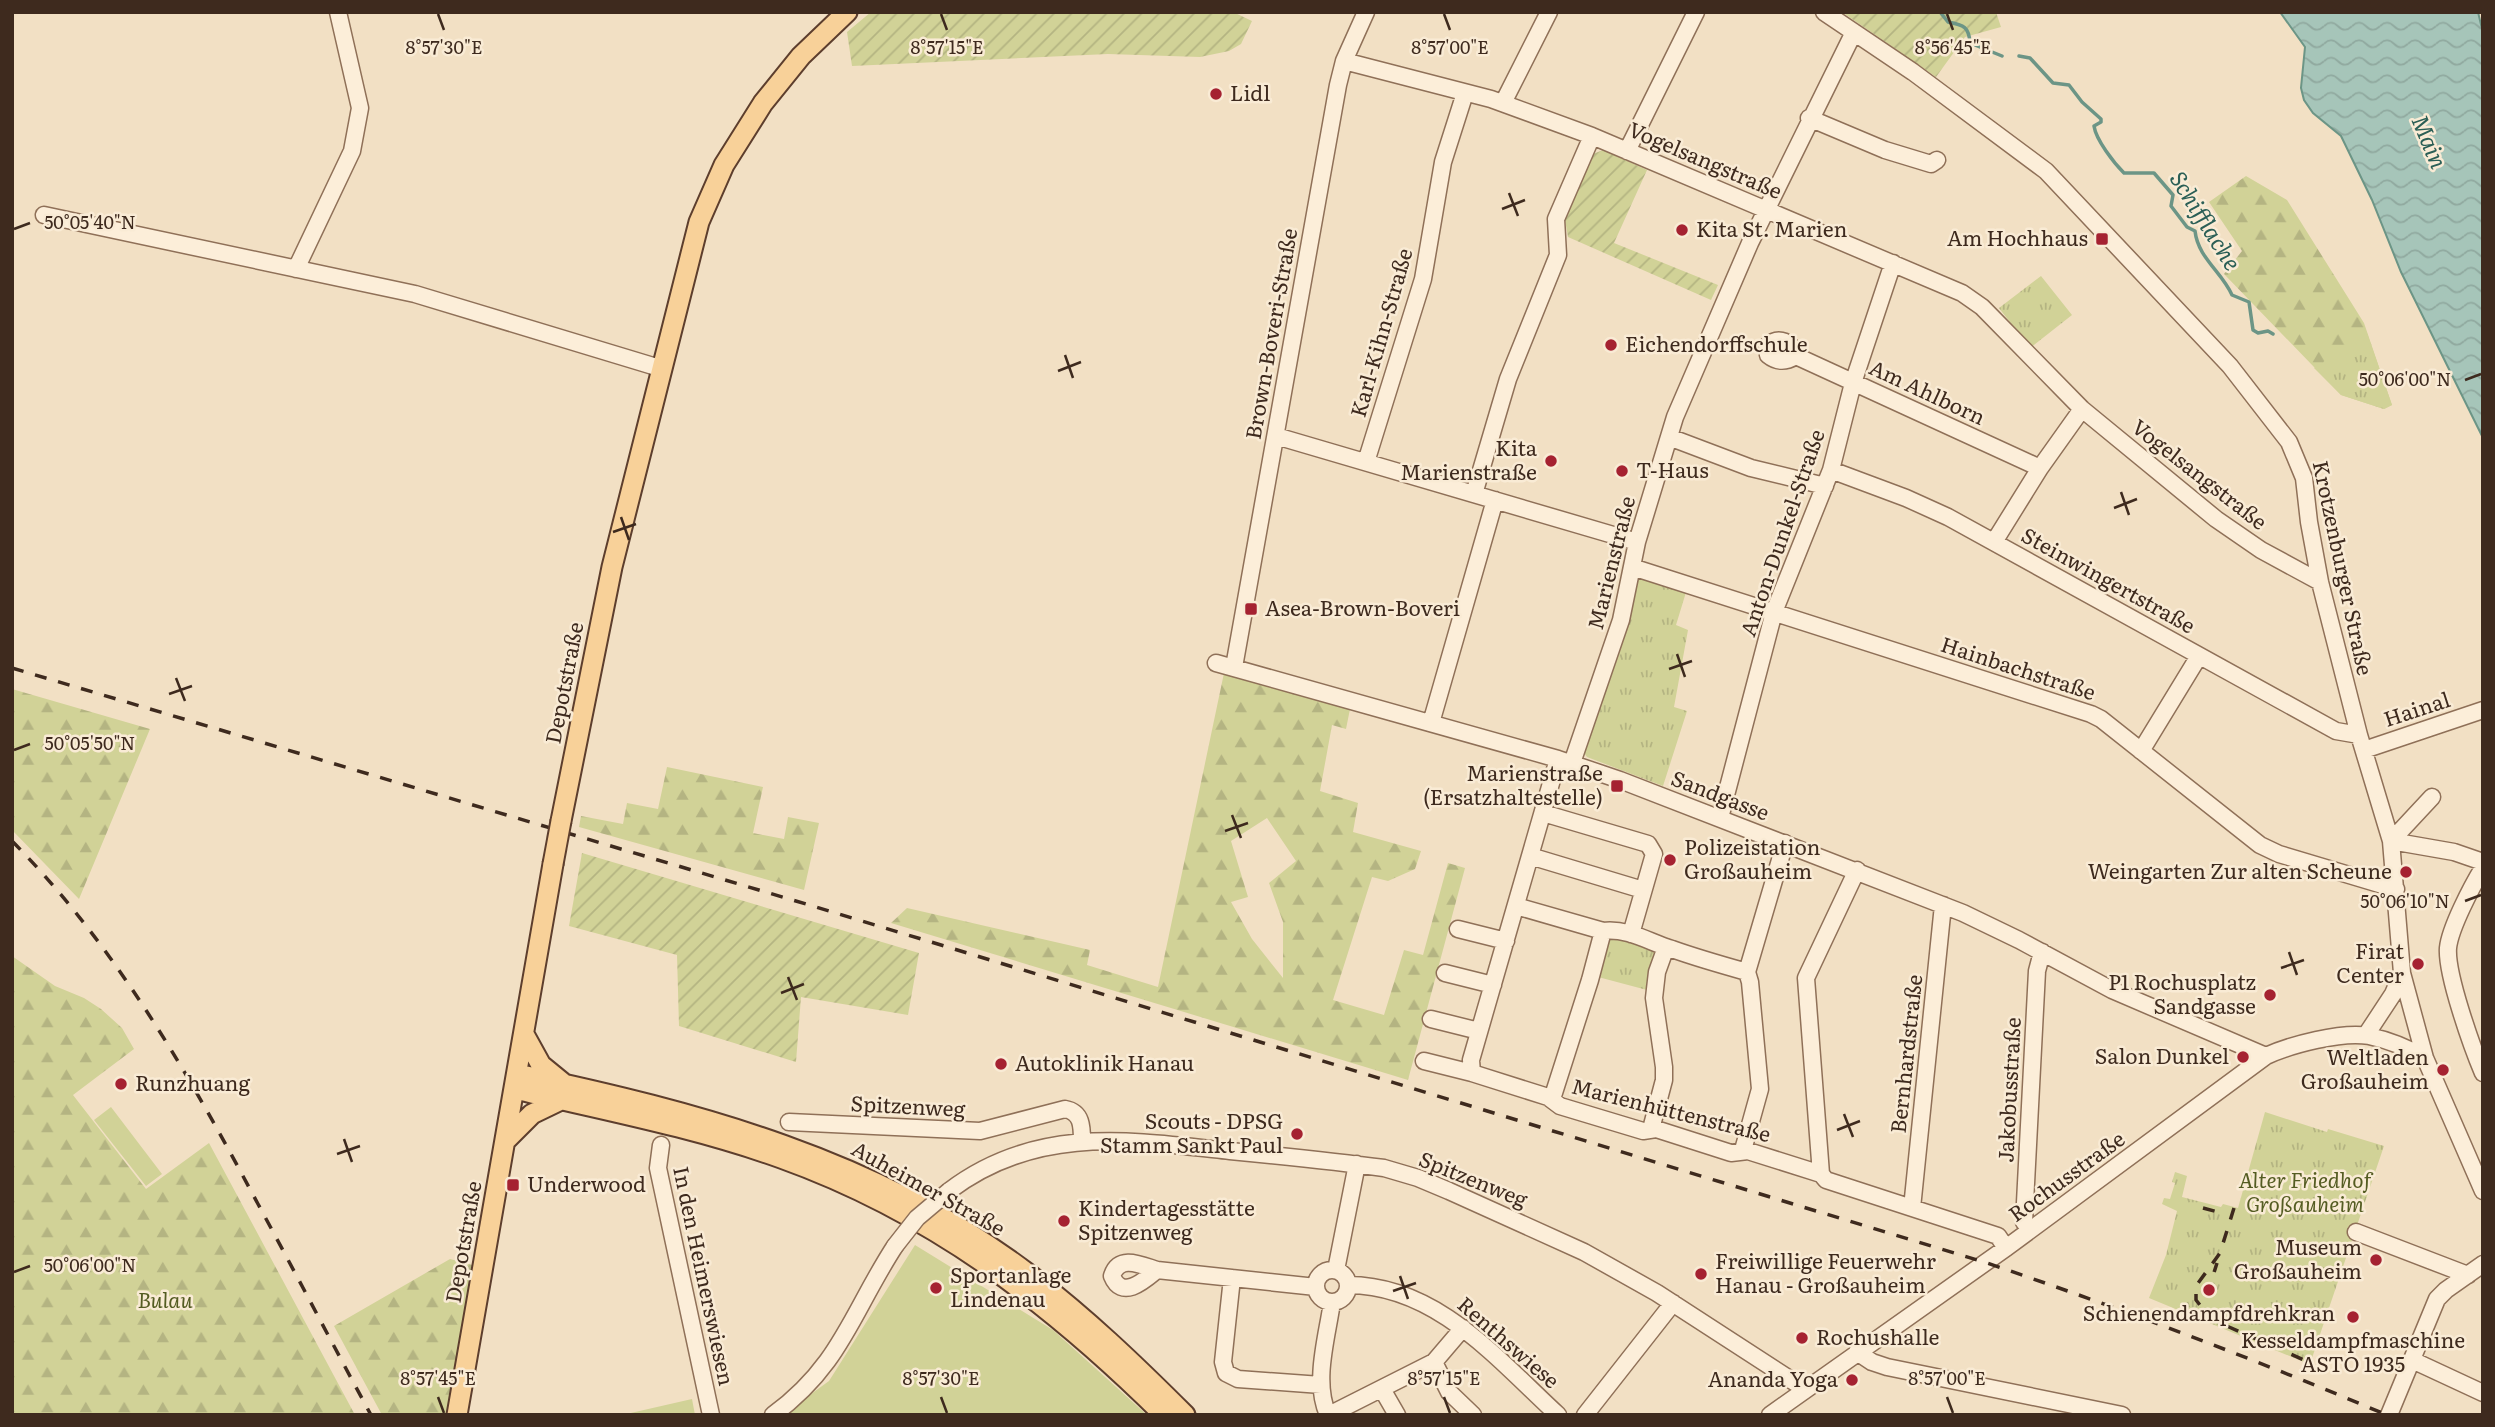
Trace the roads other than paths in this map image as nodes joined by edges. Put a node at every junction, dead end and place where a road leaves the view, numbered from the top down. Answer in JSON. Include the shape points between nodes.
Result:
{"nodes":[{"id":1,"x":338,"y":12,"type":"edge"},
{"id":2,"x":847,"y":12,"type":"edge"},
{"id":3,"x":1366,"y":12,"type":"edge"},
{"id":4,"x":1549,"y":12,"type":"edge"},
{"id":5,"x":1696,"y":12,"type":"edge"},
{"id":6,"x":1825,"y":12,"type":"edge"},
{"id":7,"x":1854,"y":32,"type":"junction"},
{"id":8,"x":1344,"y":61,"type":"junction"},
{"id":9,"x":1465,"y":93,"type":"junction"},
{"id":10,"x":1503,"y":103,"type":"junction"},
{"id":11,"x":1810,"y":118,"type":"junction"},
{"id":12,"x":1592,"y":136,"type":"junction"},
{"id":13,"x":1627,"y":151,"type":"junction"},
{"id":14,"x":1937,"y":160,"type":"dead end"},
{"id":15,"x":1765,"y":210,"type":"junction"},
{"id":16,"x":44,"y":215,"type":"dead end"},
{"id":17,"x":1893,"y":263,"type":"junction"},
{"id":18,"x":296,"y":270,"type":"junction"},
{"id":19,"x":1796,"y":356,"type":"dead end"},
{"id":20,"x":663,"y":369,"type":"junction"},
{"id":21,"x":1853,"y":383,"type":"junction"},
{"id":22,"x":2082,"y":409,"type":"junction"},
{"id":23,"x":1276,"y":436,"type":"junction"},
{"id":24,"x":1669,"y":437,"type":"junction"},
{"id":25,"x":1366,"y":462,"type":"junction"},
{"id":26,"x":2040,"y":468,"type":"junction"},
{"id":27,"x":1828,"y":478,"type":"junction"},
{"id":28,"x":1474,"y":494,"type":"junction"},
{"id":29,"x":1495,"y":500,"type":"junction"},
{"id":30,"x":1637,"y":542,"type":"junction"},
{"id":31,"x":1994,"y":542,"type":"junction"},
{"id":32,"x":1632,"y":567,"type":"junction"},
{"id":33,"x":2320,"y":582,"type":"junction"},
{"id":34,"x":1774,"y":612,"type":"junction"},
{"id":35,"x":2199,"y":656,"type":"junction"},
{"id":36,"x":1216,"y":663,"type":"dead end"},
{"id":37,"x":1234,"y":667,"type":"junction"},
{"id":38,"x":2483,"y":710,"type":"edge"},
{"id":39,"x":1431,"y":723,"type":"junction"},
{"id":40,"x":2362,"y":742,"type":"junction"},
{"id":41,"x":2141,"y":751,"type":"junction"},
{"id":42,"x":1565,"y":761,"type":"junction"},
{"id":43,"x":2432,"y":797,"type":"dead end"},
{"id":44,"x":1543,"y":813,"type":"junction"},
{"id":45,"x":1720,"y":818,"type":"junction"},
{"id":46,"x":2390,"y":841,"type":"junction"},
{"id":47,"x":1784,"y":843,"type":"junction"},
{"id":48,"x":1530,"y":856,"type":"junction"},
{"id":49,"x":2483,"y":862,"type":"edge"},
{"id":50,"x":2483,"y":868,"type":"edge"},
{"id":51,"x":1857,"y":870,"type":"junction"},
{"id":52,"x":2396,"y":889,"type":"junction"},
{"id":53,"x":1643,"y":890,"type":"junction"},
{"id":54,"x":1943,"y":905,"type":"junction"},
{"id":55,"x":1516,"y":906,"type":"junction"},
{"id":56,"x":1458,"y":929,"type":"dead end"},
{"id":57,"x":1603,"y":931,"type":"junction"},
{"id":58,"x":1631,"y":934,"type":"junction"},
{"id":59,"x":1506,"y":941,"type":"junction"},
{"id":60,"x":1666,"y":947,"type":"junction"},
{"id":61,"x":2042,"y":952,"type":"junction"},
{"id":62,"x":1747,"y":972,"type":"junction"},
{"id":63,"x":2402,"y":972,"type":"junction"},
{"id":64,"x":1445,"y":973,"type":"dead end"},
{"id":65,"x":1493,"y":985,"type":"junction"},
{"id":66,"x":1432,"y":1018,"type":"dead end"},
{"id":67,"x":1479,"y":1031,"type":"junction"},
{"id":68,"x":2366,"y":1035,"type":"junction"},
{"id":69,"x":525,"y":1036,"type":"junction"},
{"id":70,"x":2266,"y":1056,"type":"junction"},
{"id":71,"x":2425,"y":1058,"type":"junction"},
{"id":72,"x":1424,"y":1061,"type":"dead end"},
{"id":73,"x":1472,"y":1073,"type":"junction"},
{"id":74,"x":2483,"y":1073,"type":"edge"},
{"id":75,"x":516,"y":1082,"type":"junction"},
{"id":76,"x":563,"y":1093,"type":"junction"},
{"id":77,"x":1552,"y":1099,"type":"junction"},
{"id":78,"x":789,"y":1122,"type":"dead end"},
{"id":79,"x":1651,"y":1129,"type":"junction"},
{"id":80,"x":505,"y":1141,"type":"junction"},
{"id":81,"x":1082,"y":1141,"type":"junction"},
{"id":82,"x":661,"y":1145,"type":"dead end"},
{"id":83,"x":1743,"y":1150,"type":"junction"},
{"id":84,"x":1357,"y":1164,"type":"junction"},
{"id":85,"x":1821,"y":1174,"type":"junction"},
{"id":86,"x":2483,"y":1191,"type":"edge"},
{"id":87,"x":1912,"y":1208,"type":"junction"},
{"id":88,"x":2030,"y":1230,"type":"junction"},
{"id":89,"x":2356,"y":1233,"type":"dead end"},
{"id":90,"x":2006,"y":1248,"type":"junction"},
{"id":91,"x":2483,"y":1264,"type":"edge"},
{"id":92,"x":1157,"y":1270,"type":"dead end"},
{"id":93,"x":1336,"y":1270,"type":"junction"},
{"id":94,"x":2468,"y":1275,"type":"junction"},
{"id":95,"x":1232,"y":1278,"type":"junction"},
{"id":96,"x":1348,"y":1285,"type":"junction"},
{"id":97,"x":1316,"y":1287,"type":"junction"},
{"id":98,"x":1332,"y":1302,"type":"junction"},
{"id":99,"x":1673,"y":1303,"type":"junction"},
{"id":100,"x":1463,"y":1328,"type":"junction"},
{"id":101,"x":1857,"y":1352,"type":"junction"},
{"id":102,"x":2412,"y":1360,"type":"junction"},
{"id":103,"x":1434,"y":1362,"type":"junction"},
{"id":104,"x":1321,"y":1385,"type":"junction"},
{"id":105,"x":1382,"y":1389,"type":"junction"},
{"id":106,"x":1805,"y":1389,"type":"junction"},
{"id":107,"x":2483,"y":1393,"type":"edge"},
{"id":108,"x":2048,"y":1407,"type":"edge"},
{"id":109,"x":457,"y":1415,"type":"edge"},
{"id":110,"x":711,"y":1415,"type":"edge"},
{"id":111,"x":773,"y":1415,"type":"edge"},
{"id":112,"x":1164,"y":1415,"type":"edge"},
{"id":113,"x":1185,"y":1415,"type":"edge"},
{"id":114,"x":1329,"y":1415,"type":"edge"},
{"id":115,"x":1397,"y":1415,"type":"edge"},
{"id":116,"x":1473,"y":1415,"type":"edge"},
{"id":117,"x":1558,"y":1415,"type":"edge"},
{"id":118,"x":1586,"y":1415,"type":"edge"},
{"id":119,"x":1770,"y":1415,"type":"edge"},
{"id":120,"x":2122,"y":1415,"type":"edge"},
{"id":121,"x":2389,"y":1415,"type":"edge"}],
"edges":[{"from":1,"to":18,"type":"street","via":[[360,108],[352,151]]},
{"from":2,"to":20,"type":"main road","name":"Depotstraße","via":[[780,80],[720,173],[699,222]]},
{"from":3,"to":8,"type":"street","name":"Brown-Boveri-Straße"},
{"from":4,"to":10,"type":"street"},
{"from":5,"to":13,"type":"street"},
{"from":6,"to":7,"type":"street","name":"Krotzenburger Straße"},
{"from":7,"to":11,"type":"street","name":"Marienstraße"},
{"from":7,"to":33,"type":"street","name":"Krotzenburger Straße","via":[[2046,171],[2230,366],[2296,455],[2304,478]]},
{"from":8,"to":9,"type":"street","name":"Vogelsangstraße"},
{"from":8,"to":23,"type":"street","name":"Brown-Boveri-Straße"},
{"from":9,"to":10,"type":"street","name":"Vogelsangstraße"},
{"from":9,"to":25,"type":"street","name":"Karl-Kihn-Straße","via":[[1443,162],[1425,272]]},
{"from":10,"to":12,"type":"street","name":"Vogelsangstraße"},
{"from":11,"to":14,"type":"street","via":[[1896,154],[1931,164]]},
{"from":11,"to":15,"type":"street","name":"Marienstraße"},
{"from":12,"to":13,"type":"street","name":"Vogelsangstraße"},
{"from":12,"to":28,"type":"street","via":[[1556,219],[1558,255],[1504,389]]},
{"from":13,"to":15,"type":"street","name":"Vogelsangstraße"},
{"from":15,"to":17,"type":"street","name":"Vogelsangstraße"},
{"from":15,"to":24,"type":"street","name":"Marienstraße"},
{"from":16,"to":18,"type":"street"},
{"from":17,"to":21,"type":"street","name":"Anton-Dunkel-Straße"},
{"from":17,"to":22,"type":"street","name":"Vogelsangstraße","via":[[1976,302]]},
{"from":18,"to":20,"type":"street","via":[[415,294]]},
{"from":19,"to":21,"type":"street","name":"Am Ahlborn"},
{"from":20,"to":69,"type":"main road","name":"Depotstraße","bridge":true,"via":[[611,567]]},
{"from":21,"to":26,"type":"street","name":"Am Ahlborn"},
{"from":21,"to":27,"type":"street","name":"Anton-Dunkel-Straße"},
{"from":22,"to":26,"type":"street"},
{"from":22,"to":33,"type":"street","name":"Vogelsangstraße","via":[[2242,538]]},
{"from":23,"to":25,"type":"street"},
{"from":23,"to":37,"type":"street","name":"Brown-Boveri-Straße"},
{"from":24,"to":27,"type":"street","name":"Steinwingertstraße","via":[[1751,468]]},
{"from":24,"to":30,"type":"street","name":"Marienstraße"},
{"from":25,"to":28,"type":"street"},
{"from":26,"to":31,"type":"street"},
{"from":27,"to":31,"type":"street","name":"Steinwingertstraße","via":[[1926,507]]},
{"from":27,"to":34,"type":"street","name":"Anton-Dunkel-Straße"},
{"from":28,"to":29,"type":"street"},
{"from":29,"to":30,"type":"street"},
{"from":29,"to":39,"type":"street"},
{"from":30,"to":32,"type":"street","name":"Marienstraße"},
{"from":31,"to":35,"type":"street","name":"Steinwingertstraße"},
{"from":32,"to":34,"type":"street","name":"Hainbachstraße"},
{"from":32,"to":42,"type":"street","name":"Marienstraße","via":[[1621,620]]},
{"from":33,"to":40,"type":"street","name":"Krotzenburger Straße"},
{"from":34,"to":41,"type":"street","name":"Hainbachstraße","via":[[2091,714]]},
{"from":34,"to":45,"type":"street","name":"Anton-Dunkel-Straße"},
{"from":35,"to":40,"type":"street","name":"Steinwingertstraße"},
{"from":35,"to":41,"type":"street"},
{"from":36,"to":37,"type":"street","name":"Sandgasse"},
{"from":37,"to":39,"type":"street","name":"Sandgasse"},
{"from":38,"to":40,"type":"street","name":"Hainal"},
{"from":39,"to":42,"type":"street","name":"Sandgasse"},
{"from":40,"to":46,"type":"street","name":"Krotzenburger Straße"},
{"from":41,"to":52,"type":"street","name":"Hainbachstraße","via":[[2260,845]]},
{"from":42,"to":44,"type":"street"},
{"from":42,"to":45,"type":"street","name":"Sandgasse"},
{"from":43,"to":46,"type":"street"},
{"from":44,"to":48,"type":"street"},
{"from":44,"to":53,"type":"street","via":[[1648,844],[1654,854]]},
{"from":45,"to":47,"type":"street","name":"Sandgasse"},
{"from":46,"to":49,"type":"street"},
{"from":46,"to":52,"type":"street","name":"Krotzenburger Straße"},
{"from":47,"to":51,"type":"street","name":"Sandgasse"},
{"from":47,"to":62,"type":"street"},
{"from":48,"to":53,"type":"street"},
{"from":48,"to":55,"type":"street"},
{"from":50,"to":74,"type":"street","via":[[2448,949],[2453,980]]},
{"from":51,"to":54,"type":"street","name":"Sandgasse"},
{"from":51,"to":85,"type":"street","via":[[1805,984]]},
{"from":52,"to":63,"type":"street","name":"Krotzenburger Straße"},
{"from":53,"to":58,"type":"street"},
{"from":54,"to":61,"type":"street","name":"Sandgasse"},
{"from":54,"to":87,"type":"street","name":"Bernhardstraße"},
{"from":55,"to":57,"type":"street"},
{"from":55,"to":59,"type":"street"},
{"from":56,"to":59,"type":"street"},
{"from":57,"to":58,"type":"street"},
{"from":57,"to":77,"type":"street"},
{"from":58,"to":60,"type":"street"},
{"from":59,"to":65,"type":"street"},
{"from":60,"to":62,"type":"street"},
{"from":60,"to":79,"type":"street","via":[[1654,998],[1664,1080]]},
{"from":61,"to":70,"type":"street","name":"Sandgasse","via":[[2112,990]]},
{"from":61,"to":88,"type":"street","name":"Jakobusstraße","via":[[2037,971],[2024,1222]]},
{"from":62,"to":83,"type":"street","via":[[1760,1089]]},
{"from":63,"to":68,"type":"street","name":"Krotzenburger Straße"},
{"from":63,"to":71,"type":"street"},
{"from":64,"to":65,"type":"street"},
{"from":65,"to":67,"type":"street"},
{"from":66,"to":67,"type":"street"},
{"from":67,"to":73,"type":"street"},
{"from":68,"to":70,"type":"street","name":"Rochusstraße","via":[[2307,1041]]},
{"from":68,"to":71,"type":"street"},
{"from":69,"to":75,"type":"main road","name":"Depotstraße"},
{"from":69,"to":76,"type":"main road"},
{"from":70,"to":88,"type":"street","name":"Rochusstraße"},
{"from":71,"to":86,"type":"street"},
{"from":72,"to":73,"type":"street","name":"Marienhüttenstraße"},
{"from":73,"to":77,"type":"street","name":"Marienhüttenstraße"},
{"from":75,"to":76,"type":"main road","name":"Auheimer Straße"},
{"from":75,"to":80,"type":"main road","name":"Depotstraße"},
{"from":76,"to":80,"type":"main road"},
{"from":76,"to":112,"type":"main road","name":"Auheimer Straße","via":[[744,1146],[856,1188],[904,1213],[1039,1301]]},
{"from":76,"to":113,"type":"main road","name":"Auheimer Straße","via":[[741,1129],[842,1166],[913,1202],[1026,1272],[1114,1345]]},
{"from":77,"to":79,"type":"street","name":"Marienhüttenstraße","via":[[1560,1106]]},
{"from":78,"to":81,"type":"street","name":"Spitzenweg","via":[[980,1131],[1065,1109],[1081,1120]]},
{"from":79,"to":83,"type":"street","name":"Marienhüttenstraße","via":[[1731,1153]]},
{"from":80,"to":109,"type":"main road","name":"Depotstraße"},
{"from":81,"to":84,"type":"street","name":"Spitzenweg","via":[[1152,1143]]},
{"from":81,"to":111,"type":"street","name":"Spitzenweg","bridge":true,"via":[[1010,1157],[948,1191],[917,1218],[895,1246],[829,1361],[803,1391]]},
{"from":82,"to":110,"type":"street","name":"In den Heimerswiesen","via":[[658,1168]]},
{"from":83,"to":85,"type":"street","name":"Marienhüttenstraße"},
{"from":84,"to":93,"type":"street"},
{"from":84,"to":99,"type":"street","name":"Spitzenweg","via":[[1418,1178],[1510,1217],[1584,1252]]},
{"from":85,"to":87,"type":"street","name":"Marienhüttenstraße","via":[[1826,1180]]},
{"from":87,"to":90,"type":"street","name":"Marienhüttenstraße","via":[[1998,1236]]},
{"from":88,"to":90,"type":"street","name":"Rochusstraße"},
{"from":89,"to":94,"type":"street"},
{"from":90,"to":101,"type":"street","name":"Rochusstraße"},
{"from":91,"to":94,"type":"street"},
{"from":92,"to":95,"type":"street"},
{"from":93,"to":96,"type":"street"},
{"from":93,"to":97,"type":"street","via":[[1321,1274]]},
{"from":94,"to":102,"type":"street","via":[[2438,1299]]},
{"from":95,"to":97,"type":"street"},
{"from":95,"to":104,"type":"street","via":[[1223,1362],[1226,1373],[1238,1379]]},
{"from":96,"to":98,"type":"street","via":[[1343,1298]]},
{"from":96,"to":100,"type":"street","name":"Renthswiese","via":[[1395,1291]]},
{"from":97,"to":98,"type":"street","via":[[1320,1296]]},
{"from":98,"to":104,"type":"street"},
{"from":99,"to":106,"type":"street","name":"Spitzenweg"},
{"from":99,"to":118,"type":"street"},
{"from":100,"to":103,"type":"street"},
{"from":100,"to":117,"type":"street","name":"Renthswiese"},
{"from":101,"to":106,"type":"street","name":"Rochusstraße"},
{"from":101,"to":108,"type":"street","via":[[1887,1367]]},
{"from":102,"to":107,"type":"street"},
{"from":102,"to":121,"type":"street"},
{"from":103,"to":105,"type":"street"},
{"from":103,"to":116,"type":"street","via":[[1449,1392]]},
{"from":104,"to":114,"type":"street"},
{"from":105,"to":114,"type":"street"},
{"from":105,"to":115,"type":"street"},
{"from":106,"to":119,"type":"street","name":"Rochusstraße"},
{"from":108,"to":120,"type":"street"}]}
